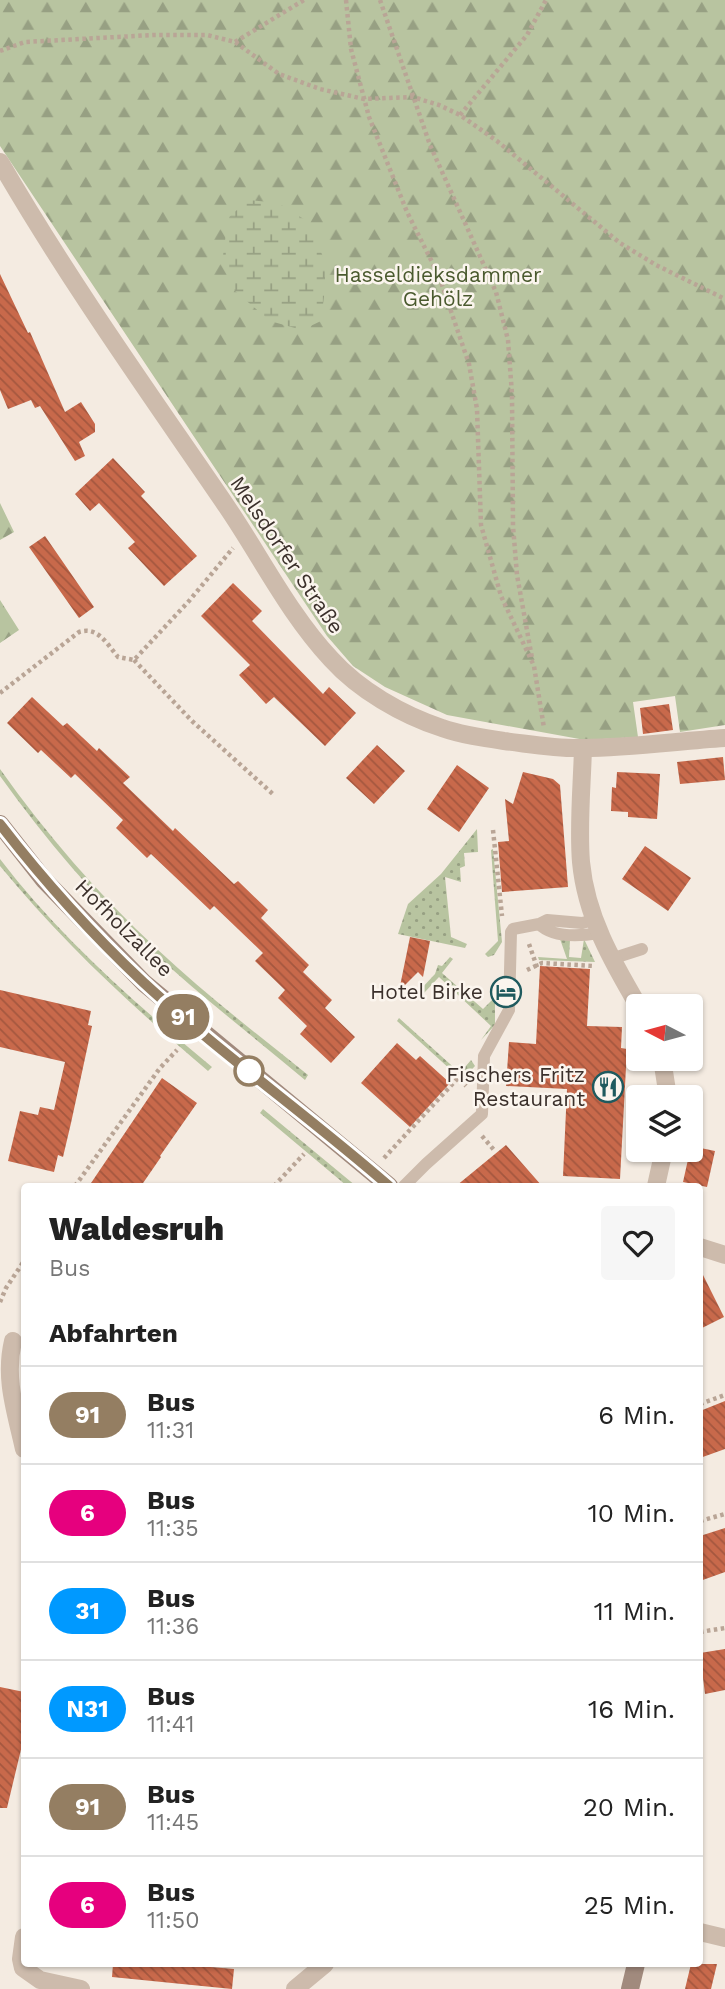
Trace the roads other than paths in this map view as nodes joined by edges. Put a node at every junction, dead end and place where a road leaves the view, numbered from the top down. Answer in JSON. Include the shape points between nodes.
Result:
{"nodes":[{"id":1,"x":0,"y":162,"type":"edge"},
{"id":2,"x":725,"y":738,"type":"edge"},
{"id":3,"x":583,"y":748,"type":"junction"},
{"id":4,"x":0,"y":824,"type":"edge"},
{"id":5,"x":597,"y":927,"type":"junction"},
{"id":6,"x":642,"y":949,"type":"dead end"},
{"id":7,"x":611,"y":958,"type":"junction"},
{"id":8,"x":632,"y":994,"type":"edge"},
{"id":9,"x":661,"y":1162,"type":"edge"},
{"id":10,"x":385,"y":1183,"type":"edge"},
{"id":11,"x":407,"y":1183,"type":"edge"},
{"id":12,"x":657,"y":1183,"type":"edge"},
{"id":13,"x":703,"y":1248,"type":"edge"},
{"id":14,"x":725,"y":1255,"type":"edge"},
{"id":15,"x":13,"y":1341,"type":"edge"},
{"id":16,"x":21,"y":1435,"type":"edge"},
{"id":17,"x":703,"y":1933,"type":"edge"},
{"id":18,"x":725,"y":1938,"type":"edge"},
{"id":19,"x":23,"y":1967,"type":"edge"},
{"id":20,"x":321,"y":1967,"type":"edge"},
{"id":21,"x":635,"y":1967,"type":"edge"},
{"id":22,"x":81,"y":1989,"type":"edge"},
{"id":23,"x":295,"y":1989,"type":"edge"},
{"id":24,"x":630,"y":1989,"type":"edge"}],
"edges":[{"from":1,"to":3,"type":"street","name":"Melsdorfer Straße","via":[[108,334],[320,646],[346,674],[378,697],[442,729],[548,747]]},
{"from":2,"to":3,"type":"street","name":"Melsdorfer Straße"},
{"from":3,"to":5,"type":"street","via":[[581,861]]},
{"from":4,"to":10,"type":"street","name":"Hofholzallee","via":[[44,880],[144,982]]},
{"from":5,"to":7,"type":"street"},
{"from":5,"to":11,"type":"lane","via":[[547,920],[513,929],[509,1010],[484,1056],[482,1114]]},
{"from":6,"to":7,"type":"lane"},
{"from":7,"to":8,"type":"street"},
{"from":9,"to":12,"type":"street"},
{"from":13,"to":14,"type":"street"},
{"from":15,"to":16,"type":"street","via":[[9,1381]]},
{"from":17,"to":18,"type":"street"},
{"from":19,"to":22,"type":"street","via":[[40,1980]]},
{"from":20,"to":23,"type":"street"},
{"from":21,"to":24,"type":"street"}]}
